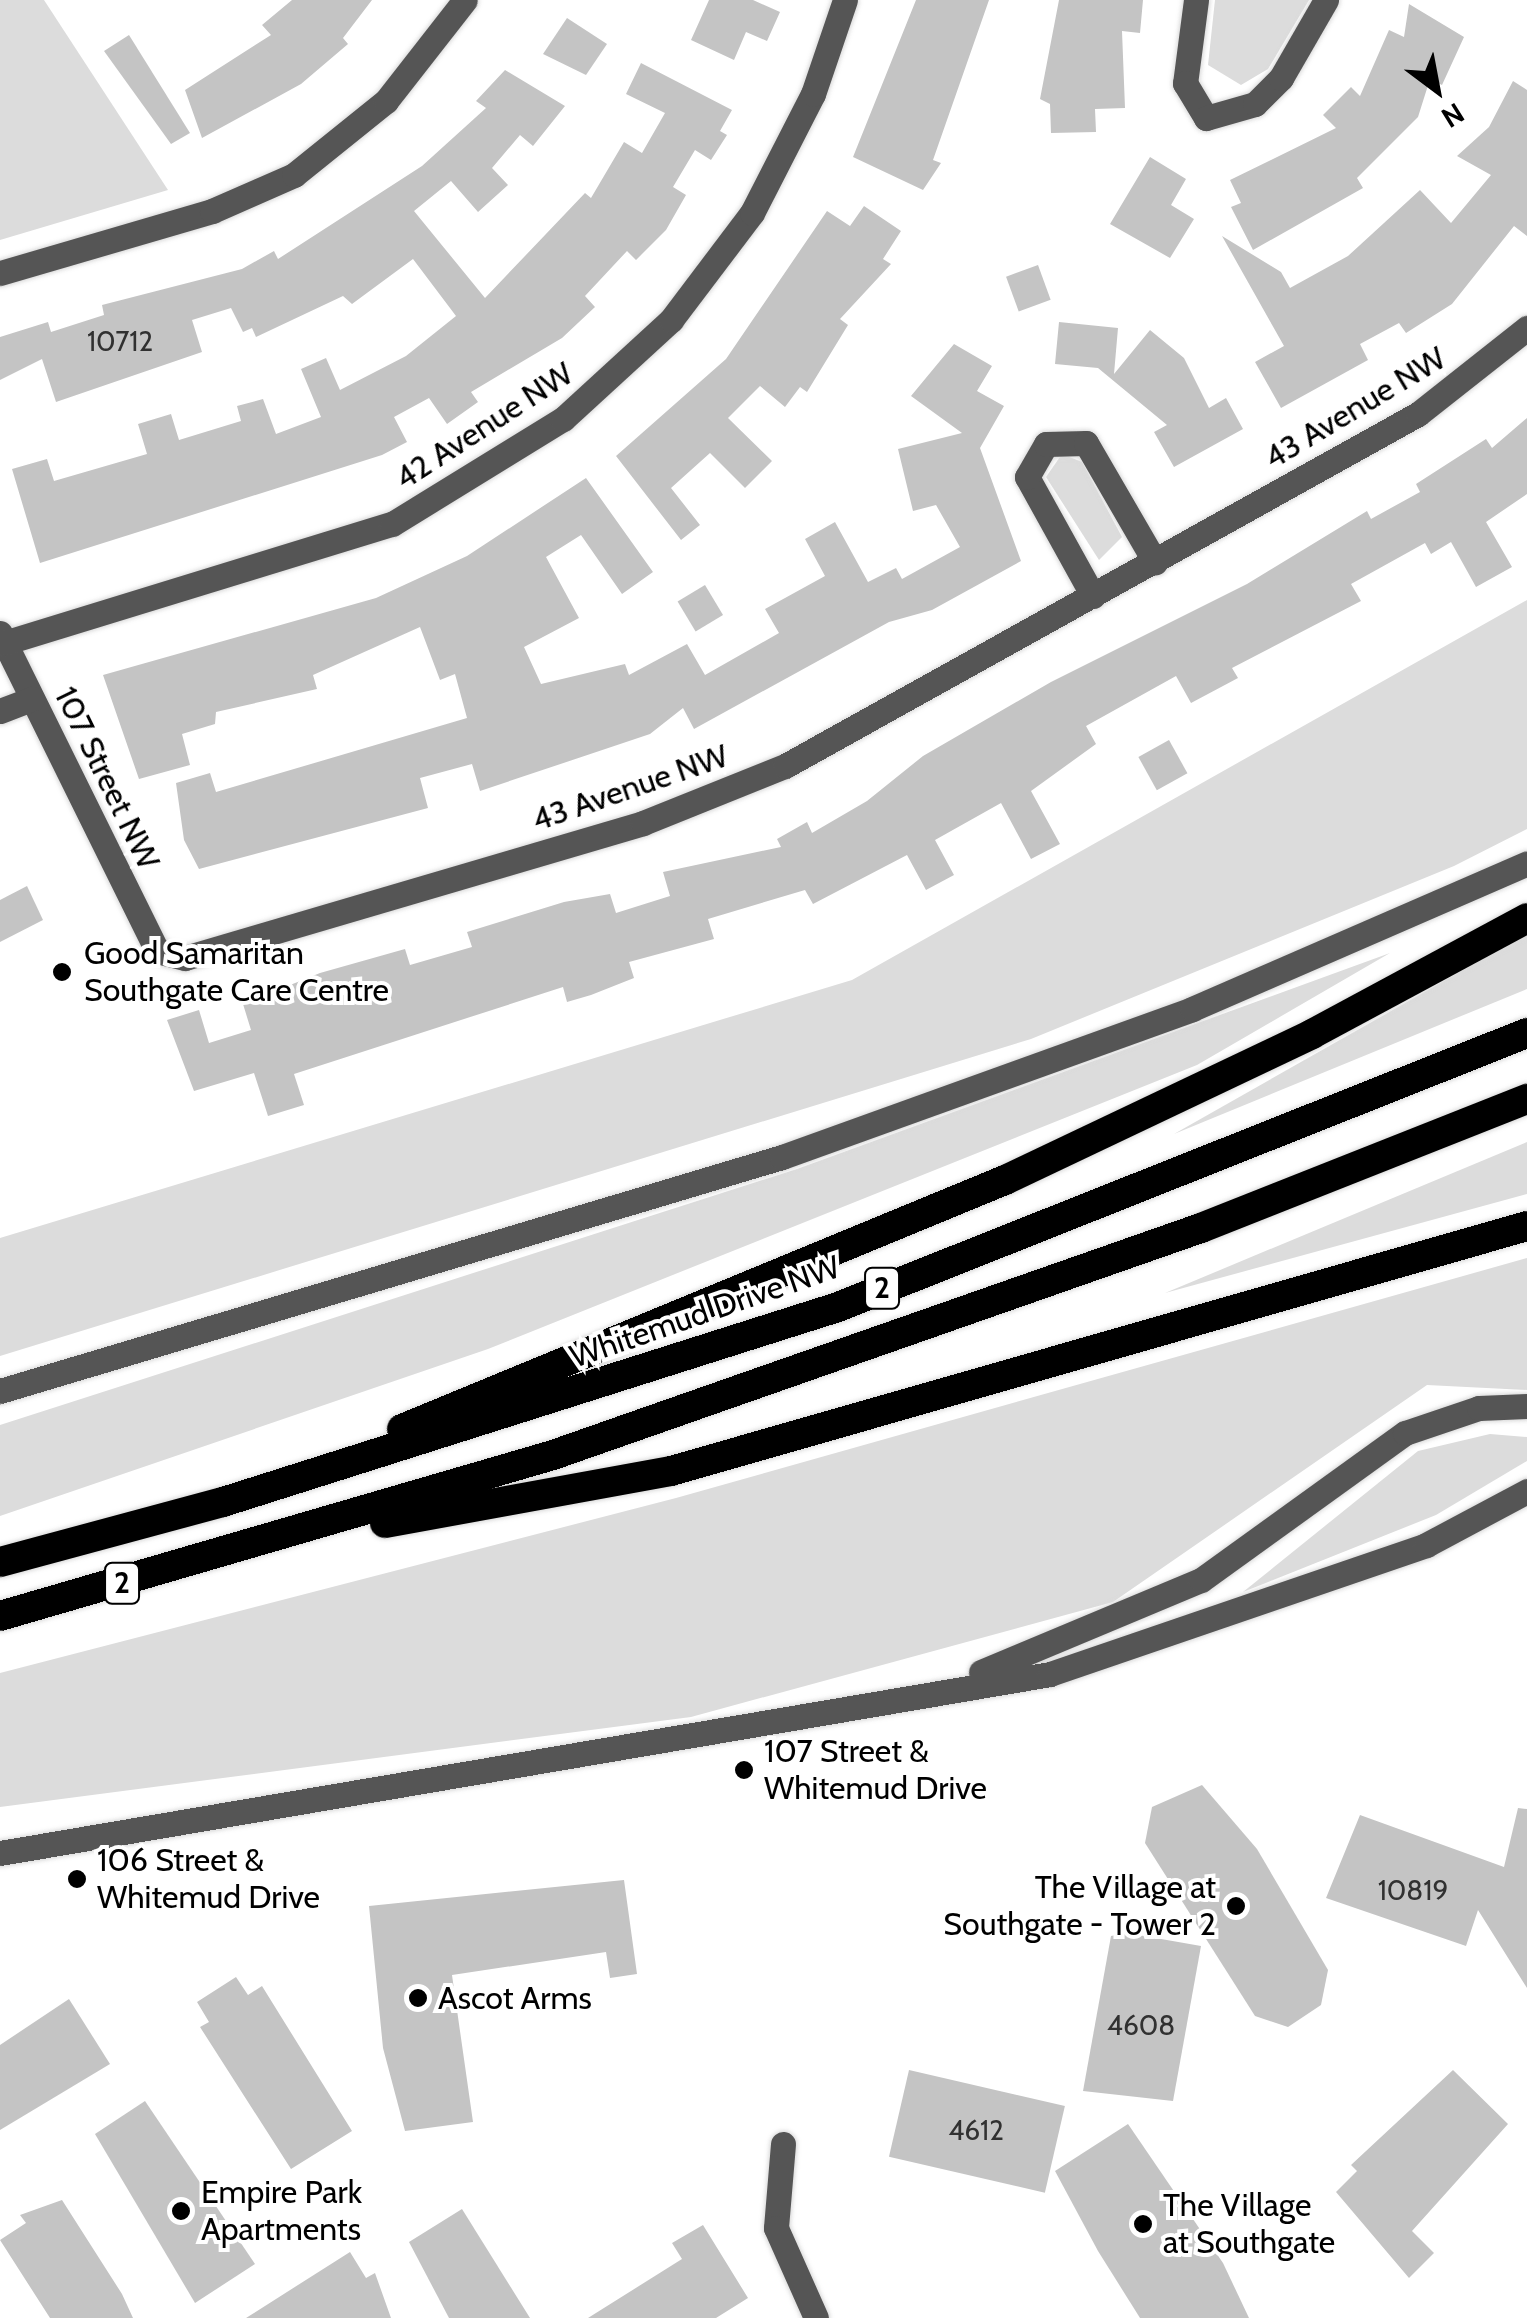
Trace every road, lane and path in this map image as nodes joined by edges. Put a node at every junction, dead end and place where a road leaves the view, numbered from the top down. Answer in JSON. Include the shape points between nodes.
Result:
{"nodes":[{"id":1,"x":465,"y":0,"type":"edge"},
{"id":2,"x":844,"y":0,"type":"edge"},
{"id":3,"x":1196,"y":0,"type":"edge"},
{"id":4,"x":1326,"y":0,"type":"edge"},
{"id":5,"x":0,"y":273,"type":"edge"},
{"id":6,"x":1527,"y":328,"type":"edge"},
{"id":7,"x":1156,"y":562,"type":"junction"},
{"id":8,"x":1093,"y":596,"type":"junction"},
{"id":9,"x":2,"y":638,"type":"edge"},
{"id":10,"x":32,"y":699,"type":"junction"},
{"id":11,"x":0,"y":712,"type":"edge"},
{"id":12,"x":1527,"y":864,"type":"edge"},
{"id":13,"x":1527,"y":918,"type":"edge"},
{"id":14,"x":157,"y":952,"type":"joint"},
{"id":15,"x":1527,"y":1033,"type":"edge"},
{"id":16,"x":1527,"y":1098,"type":"edge"},
{"id":17,"x":1527,"y":1226,"type":"edge"},
{"id":18,"x":0,"y":1390,"type":"edge"},
{"id":19,"x":1527,"y":1406,"type":"edge"},
{"id":20,"x":1527,"y":1492,"type":"edge"},
{"id":21,"x":223,"y":1502,"type":"junction"},
{"id":22,"x":1527,"y":1513,"type":"edge"},
{"id":23,"x":1478,"y":1518,"type":"junction"},
{"id":24,"x":244,"y":1549,"type":"junction"},
{"id":25,"x":0,"y":1562,"type":"edge"},
{"id":26,"x":0,"y":1616,"type":"edge"},
{"id":27,"x":953,"y":1684,"type":"junction"},
{"id":28,"x":0,"y":1853,"type":"edge"},
{"id":29,"x":783,"y":2144,"type":"dead end"},
{"id":30,"x":816,"y":2318,"type":"edge"}],
"edges":[{"from":1,"to":5,"type":"street","via":[[386,101],[294,175],[212,211]]},
{"from":2,"to":9,"type":"street","name":"42 Avenue NW","via":[[785,156],[717,265],[619,373],[448,495],[340,544]]},
{"from":3,"to":4,"type":"street","via":[[1185,83],[1206,118],[1255,104],[1282,78]]},
{"from":6,"to":7,"type":"street","name":"43 Avenue NW","via":[[1418,414]]},
{"from":7,"to":8,"type":"street","name":"43 Avenue NW"},
{"from":7,"to":8,"type":"street","via":[[1086,444],[1046,444],[1028,477]]},
{"from":8,"to":14,"type":"street","name":"43 Avenue NW","via":[[820,749],[680,811],[184,958]]},
{"from":9,"to":10,"type":"street","name":"107 Street NW"},
{"from":10,"to":11,"type":"street"},
{"from":10,"to":14,"type":"street","name":"107 Street NW"},
{"from":12,"to":18,"type":"street","via":[[1192,1009],[782,1157]]},
{"from":13,"to":21,"type":"highway","via":[[1312,1034],[1005,1180]]},
{"from":15,"to":21,"type":"highway","name":"Whitemud Drive NW","number":"2","via":[[838,1307]]},
{"from":16,"to":24,"type":"highway","number":"2","via":[[851,1353]]},
{"from":17,"to":24,"type":"highway","via":[[670,1471]]},
{"from":19,"to":27,"type":"street","via":[[1479,1408],[1405,1433],[1201,1580]]},
{"from":20,"to":23,"type":"street"},
{"from":21,"to":25,"type":"highway","name":"Whitemud Drive NW","number":"2"},
{"from":22,"to":23,"type":"street"},
{"from":23,"to":27,"type":"street","via":[[1215,1624],[1050,1674]]},
{"from":24,"to":26,"type":"highway","number":"2"},
{"from":27,"to":28,"type":"street","via":[[634,1750]]},
{"from":29,"to":30,"type":"street","via":[[776,2228]]}]}
